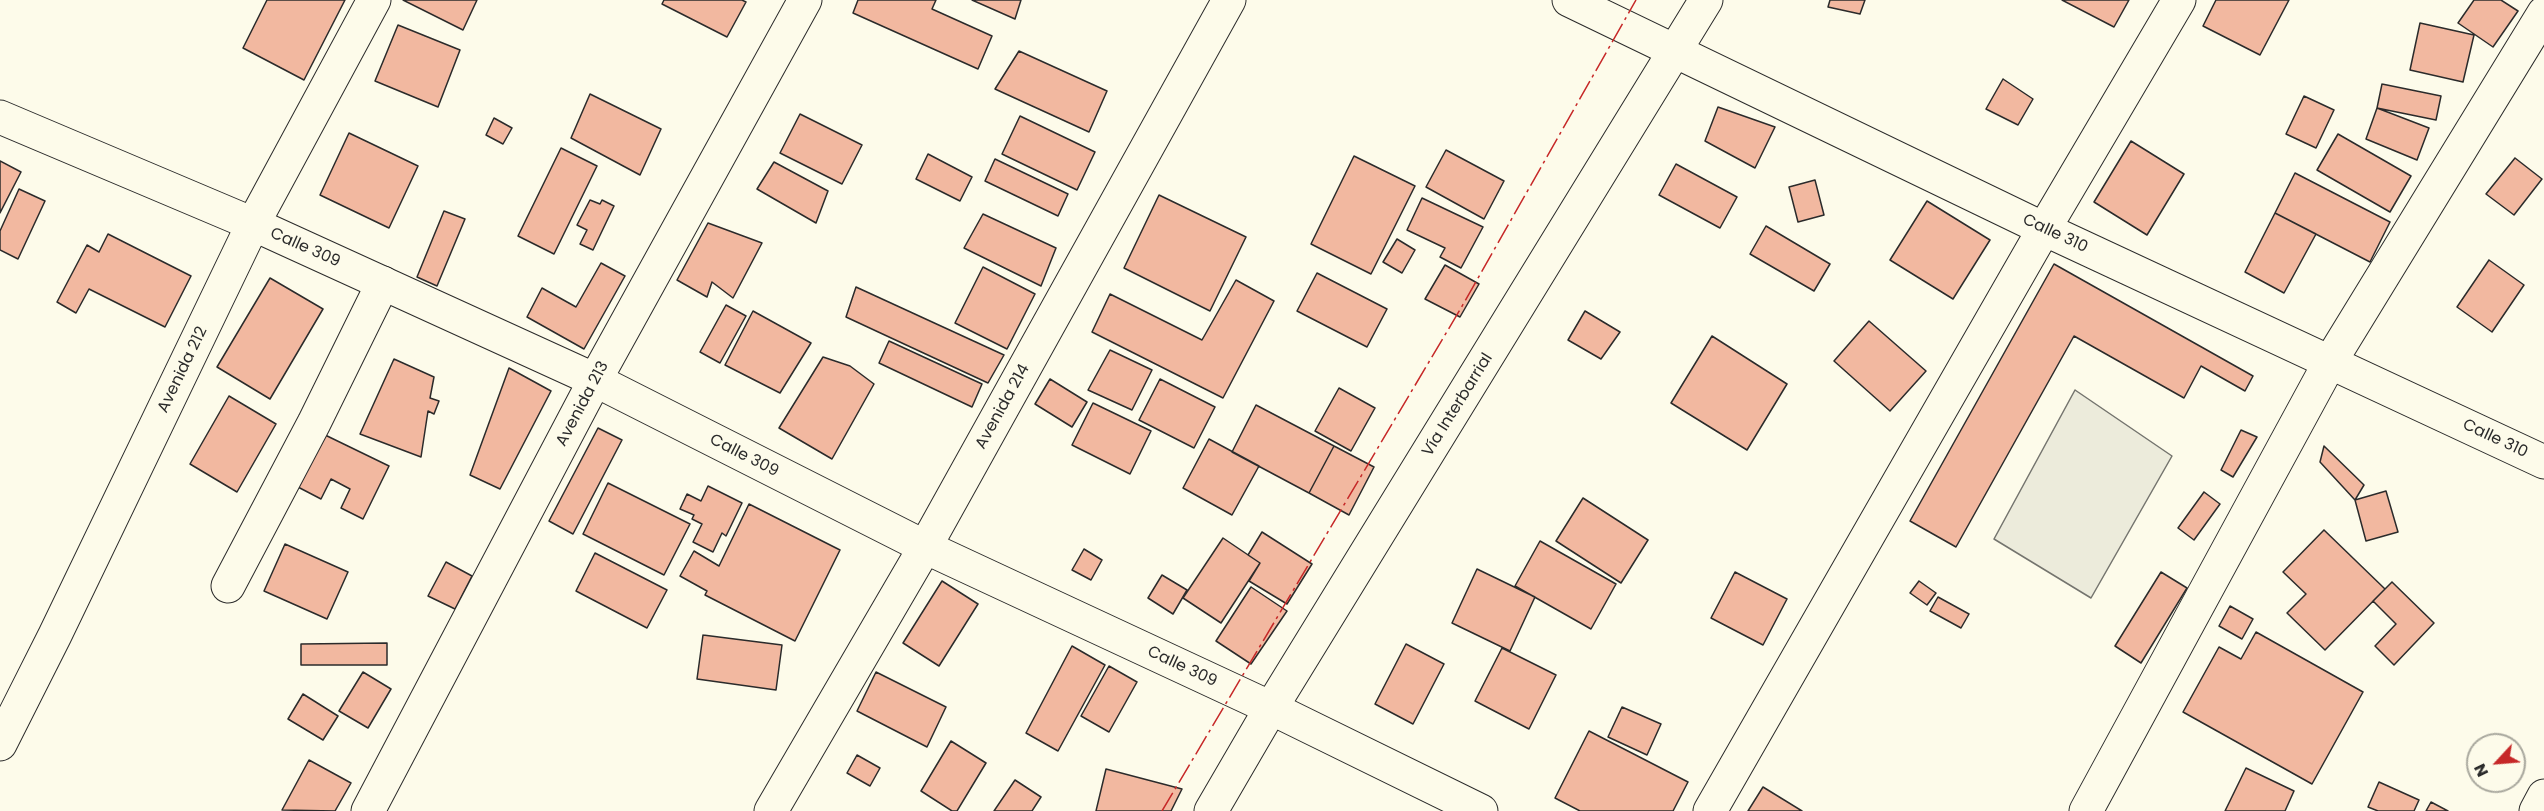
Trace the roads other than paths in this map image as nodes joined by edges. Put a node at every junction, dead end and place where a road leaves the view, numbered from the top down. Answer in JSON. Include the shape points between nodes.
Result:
{"nodes":[{"id":1,"x":374,"y":0,"type":"edge"},
{"id":2,"x":805,"y":0,"type":"edge"},
{"id":3,"x":1229,"y":0,"type":"edge"},
{"id":4,"x":1569,"y":0,"type":"edge"},
{"id":5,"x":1706,"y":0,"type":"edge"},
{"id":6,"x":2179,"y":0,"type":"edge"},
{"id":7,"x":2544,"y":13,"type":"edge"},
{"id":8,"x":1675,"y":53,"type":"junction"},
{"id":9,"x":0,"y":117,"type":"edge"},
{"id":10,"x":252,"y":224,"type":"junction"},
{"id":11,"x":2044,"y":229,"type":"junction"},
{"id":12,"x":384,"y":283,"type":"junction"},
{"id":13,"x":2330,"y":362,"type":"junction"},
{"id":14,"x":595,"y":380,"type":"junction"},
{"id":15,"x":2544,"y":462,"type":"edge"},
{"id":16,"x":925,"y":547,"type":"junction"},
{"id":17,"x":228,"y":586,"type":"dead end"},
{"id":18,"x":1271,"y":708,"type":"junction"},
{"id":19,"x":0,"y":744,"type":"edge"},
{"id":20,"x":2544,"y":796,"type":"edge"},
{"id":21,"x":368,"y":811,"type":"edge"},
{"id":22,"x":771,"y":811,"type":"edge"},
{"id":23,"x":1211,"y":811,"type":"edge"},
{"id":24,"x":1481,"y":811,"type":"edge"},
{"id":25,"x":1710,"y":811,"type":"edge"},
{"id":26,"x":2086,"y":811,"type":"edge"},
{"id":27,"x":2536,"y":811,"type":"edge"}],
"edges":[{"from":1,"to":10,"type":"street","name":"Avenida 212"},
{"from":2,"to":14,"type":"street","name":"Avenida 213"},
{"from":3,"to":16,"type":"street","name":"Avenida 214"},
{"from":4,"to":8,"type":"street","name":"Calle 310"},
{"from":5,"to":8,"type":"street","name":"Vía Interbarrial"},
{"from":6,"to":11,"type":"street"},
{"from":7,"to":13,"type":"street"},
{"from":8,"to":11,"type":"street","name":"Calle 310"},
{"from":8,"to":18,"type":"street","name":"Vía Interbarrial"},
{"from":9,"to":10,"type":"street","name":"Calle 309"},
{"from":10,"to":12,"type":"street","name":"Calle 309"},
{"from":10,"to":19,"type":"street","name":"Avenida 212"},
{"from":11,"to":13,"type":"street","name":"Calle 310"},
{"from":11,"to":25,"type":"street"},
{"from":12,"to":14,"type":"street","name":"Calle 309"},
{"from":12,"to":17,"type":"street"},
{"from":13,"to":15,"type":"street","name":"Calle 310"},
{"from":13,"to":26,"type":"street"},
{"from":14,"to":16,"type":"street","name":"Calle 309"},
{"from":14,"to":21,"type":"street","name":"Avenida 213"},
{"from":16,"to":18,"type":"street","name":"Calle 309"},
{"from":16,"to":22,"type":"street","name":"Avenida 214"},
{"from":18,"to":23,"type":"street","name":"Vía Interbarrial"},
{"from":18,"to":24,"type":"street","name":"Calle 309"},
{"from":20,"to":27,"type":"street"}]}
